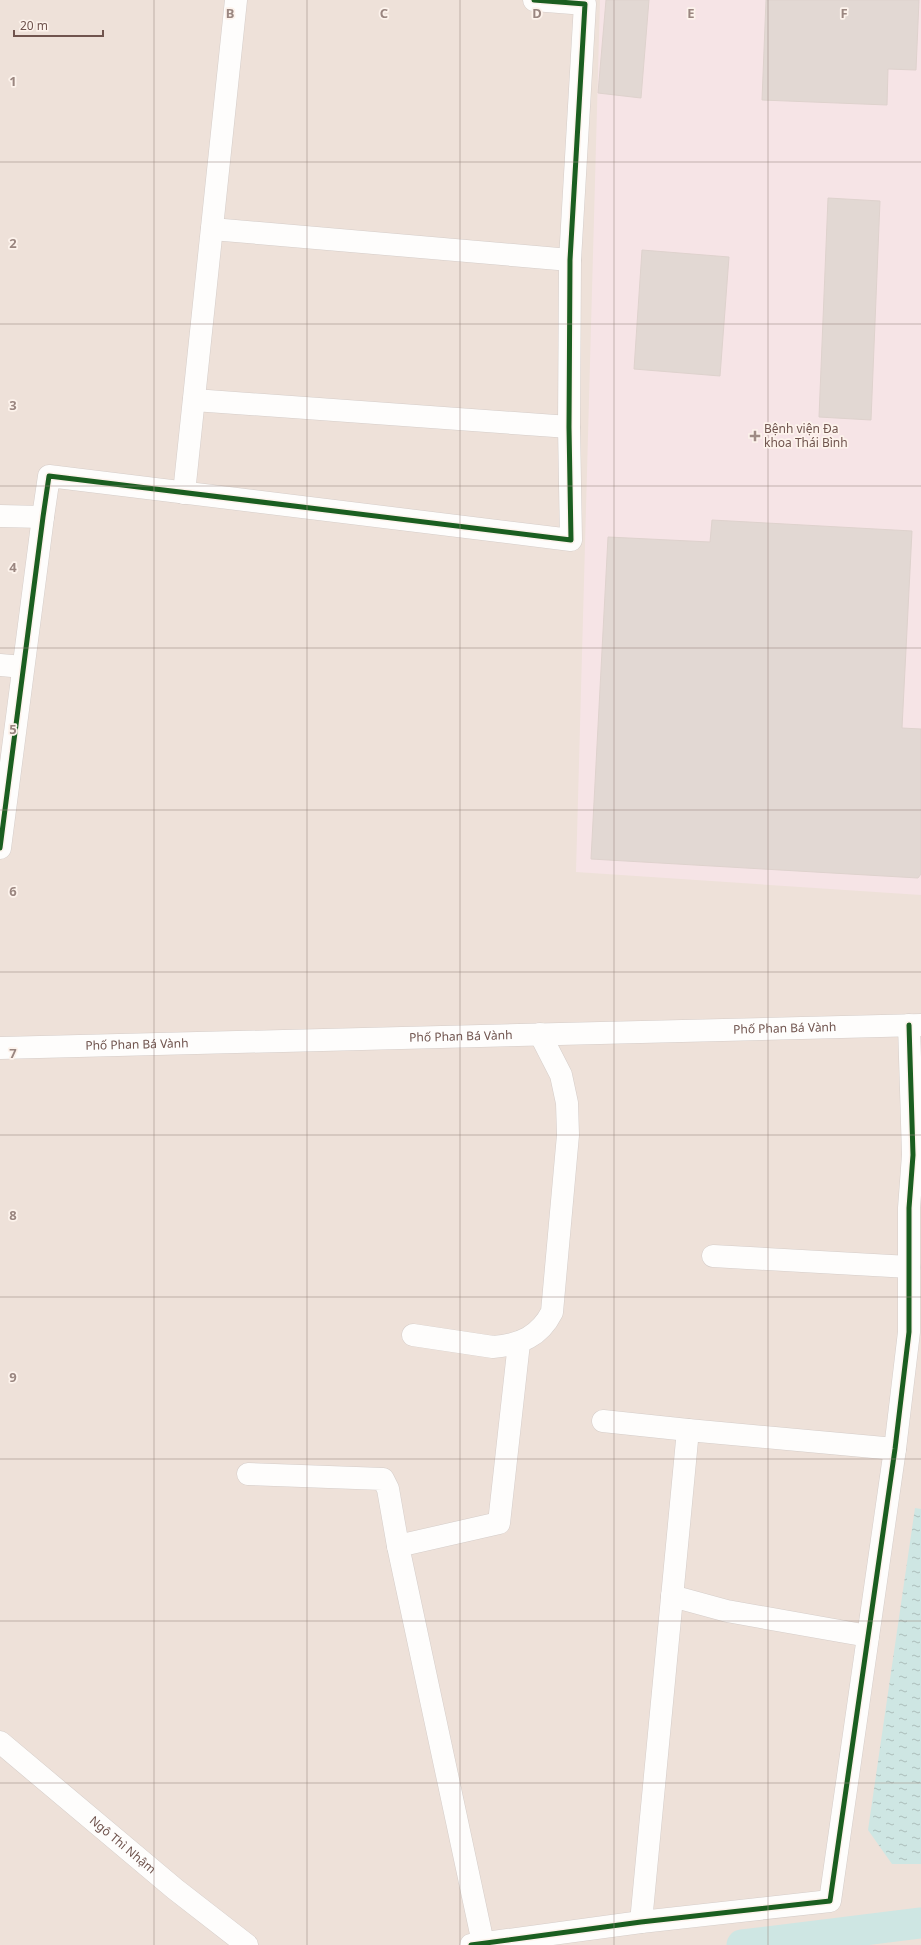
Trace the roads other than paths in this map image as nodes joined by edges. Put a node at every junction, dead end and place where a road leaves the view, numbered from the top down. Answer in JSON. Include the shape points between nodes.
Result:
{"nodes":[{"id":1,"x":236,"y":0,"type":"edge"},
{"id":2,"x":534,"y":0,"type":"edge"},
{"id":3,"x":212,"y":229,"type":"junction"},
{"id":4,"x":570,"y":260,"type":"junction"},
{"id":5,"x":194,"y":400,"type":"junction"},
{"id":6,"x":569,"y":427,"type":"junction"},
{"id":7,"x":184,"y":493,"type":"junction"},
{"id":8,"x":0,"y":516,"type":"edge"},
{"id":9,"x":43,"y":517,"type":"junction"},
{"id":10,"x":0,"y":665,"type":"edge"},
{"id":11,"x":23,"y":667,"type":"junction"},
{"id":12,"x":0,"y":848,"type":"edge"},
{"id":13,"x":915,"y":1025,"type":"edge"},
{"id":14,"x":540,"y":1034,"type":"junction"},
{"id":15,"x":0,"y":1048,"type":"edge"},
{"id":16,"x":713,"y":1256,"type":"dead end"},
{"id":17,"x":909,"y":1267,"type":"junction"},
{"id":18,"x":915,"y":1331,"type":"edge"},
{"id":19,"x":413,"y":1335,"type":"dead end"},
{"id":20,"x":518,"y":1343,"type":"junction"},
{"id":21,"x":603,"y":1421,"type":"dead end"},
{"id":22,"x":688,"y":1430,"type":"junction"},
{"id":23,"x":895,"y":1449,"type":"junction"},
{"id":24,"x":248,"y":1474,"type":"dead end"},
{"id":25,"x":398,"y":1546,"type":"junction"},
{"id":26,"x":672,"y":1596,"type":"junction"},
{"id":27,"x":868,"y":1636,"type":"junction"},
{"id":28,"x":0,"y":1742,"type":"edge"},
{"id":29,"x":641,"y":1922,"type":"junction"},
{"id":30,"x":477,"y":1944,"type":"edge"},
{"id":31,"x":247,"y":1945,"type":"edge"}],
"edges":[{"from":1,"to":3,"type":"street"},
{"from":2,"to":4,"type":"street","via":[[585,4]]},
{"from":3,"to":4,"type":"street"},
{"from":3,"to":5,"type":"street"},
{"from":4,"to":6,"type":"street"},
{"from":5,"to":6,"type":"street"},
{"from":5,"to":7,"type":"street"},
{"from":6,"to":7,"type":"street","via":[[571,540]]},
{"from":7,"to":9,"type":"street","via":[[49,476]]},
{"from":8,"to":9,"type":"street"},
{"from":9,"to":11,"type":"street"},
{"from":10,"to":11,"type":"street"},
{"from":11,"to":12,"type":"street"},
{"from":13,"to":14,"type":"street","name":"Phố Phan Bá Vành"},
{"from":13,"to":17,"type":"street"},
{"from":14,"to":15,"type":"street","name":"Phố Phan Bá Vành"},
{"from":14,"to":20,"type":"street","via":[[564,1085],[568,1135],[552,1312],[538,1332]]},
{"from":16,"to":17,"type":"street"},
{"from":17,"to":18,"type":"street"},
{"from":18,"to":23,"type":"street"},
{"from":19,"to":20,"type":"street","via":[[493,1347]]},
{"from":20,"to":25,"type":"street","via":[[499,1523]]},
{"from":21,"to":22,"type":"street"},
{"from":22,"to":23,"type":"street"},
{"from":22,"to":26,"type":"street"},
{"from":23,"to":27,"type":"street"},
{"from":24,"to":25,"type":"street","via":[[383,1479],[388,1489]]},
{"from":25,"to":30,"type":"street"},
{"from":26,"to":27,"type":"street","via":[[727,1611]]},
{"from":26,"to":29,"type":"street"},
{"from":27,"to":29,"type":"street","via":[[830,1901]]},
{"from":28,"to":31,"type":"street","name":"Ngô Thì Nhậm","via":[[175,1889]]},
{"from":29,"to":30,"type":"street"}]}
